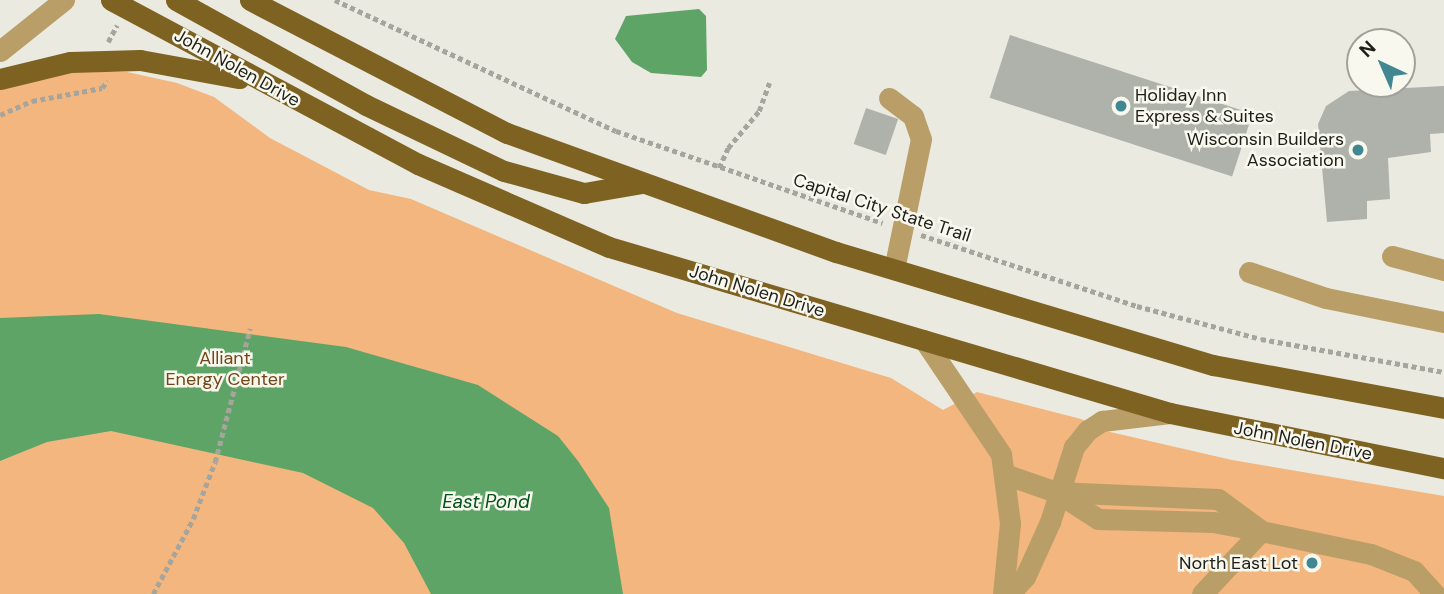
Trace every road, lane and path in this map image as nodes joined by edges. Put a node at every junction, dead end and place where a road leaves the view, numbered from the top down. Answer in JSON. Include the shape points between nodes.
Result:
{"nodes":[{"id":1,"x":64,"y":0,"type":"edge"},
{"id":2,"x":111,"y":0,"type":"edge"},
{"id":3,"x":176,"y":0,"type":"edge"},
{"id":4,"x":250,"y":0,"type":"edge"},
{"id":5,"x":335,"y":0,"type":"edge"},
{"id":6,"x":0,"y":51,"type":"edge"},
{"id":7,"x":0,"y":79,"type":"edge"},
{"id":8,"x":768,"y":83,"type":"dead end"},
{"id":9,"x":266,"y":85,"type":"junction"},
{"id":10,"x":889,"y":98,"type":"dead end"},
{"id":11,"x":719,"y":168,"type":"junction"},
{"id":12,"x":644,"y":183,"type":"junction"},
{"id":13,"x":905,"y":230,"type":"junction"},
{"id":14,"x":1392,"y":256,"type":"dead end"},
{"id":15,"x":894,"y":270,"type":"junction"},
{"id":16,"x":1444,"y":270,"type":"edge"},
{"id":17,"x":1249,"y":272,"type":"dead end"},
{"id":18,"x":1444,"y":322,"type":"edge"},
{"id":19,"x":250,"y":329,"type":"dead end"},
{"id":20,"x":924,"y":340,"type":"junction"},
{"id":21,"x":1444,"y":372,"type":"edge"},
{"id":22,"x":1444,"y":408,"type":"edge"},
{"id":23,"x":1170,"y":413,"type":"junction"},
{"id":24,"x":1444,"y":468,"type":"edge"},
{"id":25,"x":1007,"y":475,"type":"junction"},
{"id":26,"x":1056,"y":492,"type":"junction"},
{"id":27,"x":1261,"y":531,"type":"junction"},
{"id":28,"x":153,"y":594,"type":"edge"},
{"id":29,"x":1003,"y":594,"type":"edge"},
{"id":30,"x":1009,"y":594,"type":"edge"},
{"id":31,"x":1202,"y":594,"type":"edge"},
{"id":32,"x":1435,"y":594,"type":"edge"}],
"edges":[{"from":1,"to":6,"type":"street"},
{"from":2,"to":9,"type":"main road","name":"John Nolen Drive"},
{"from":3,"to":12,"type":"main road","via":[[366,105],[504,171],[584,193]]},
{"from":4,"to":12,"type":"main road","via":[[507,133]]},
{"from":5,"to":11,"type":"path","name":"Capital City State Trail","via":[[616,131]]},
{"from":7,"to":9,"type":"main road","via":[[70,62],[140,60]]},
{"from":8,"to":11,"type":"path","via":[[759,111],[728,148]]},
{"from":9,"to":20,"type":"main road","name":"John Nolen Drive","via":[[514,209],[609,247]]},
{"from":10,"to":13,"type":"street","via":[[913,116],[921,139]]},
{"from":11,"to":13,"type":"path","name":"Capital City State Trail"},
{"from":12,"to":15,"type":"main road"},
{"from":13,"to":15,"type":"street"},
{"from":13,"to":21,"type":"path","name":"Capital City State Trail","via":[[1138,306],[1261,340]]},
{"from":14,"to":16,"type":"street"},
{"from":15,"to":22,"type":"main road","via":[[1213,365]]},
{"from":17,"to":18,"type":"street","via":[[1326,298]]},
{"from":19,"to":28,"type":"path","via":[[215,462],[193,519]]},
{"from":20,"to":23,"type":"main road","name":"John Nolen Drive"},
{"from":20,"to":25,"type":"street","via":[[1001,454]]},
{"from":23,"to":24,"type":"main road","name":"John Nolen Drive"},
{"from":23,"to":26,"type":"street","via":[[1102,421],[1088,430],[1074,447]]},
{"from":25,"to":26,"type":"street"},
{"from":25,"to":29,"type":"street","via":[[1010,523]]},
{"from":26,"to":27,"type":"street","via":[[1218,499]]},
{"from":26,"to":30,"type":"street","via":[[1050,522],[1025,577]]},
{"from":27,"to":31,"type":"street"},
{"from":27,"to":32,"type":"street","via":[[1371,554],[1414,571]]}]}
